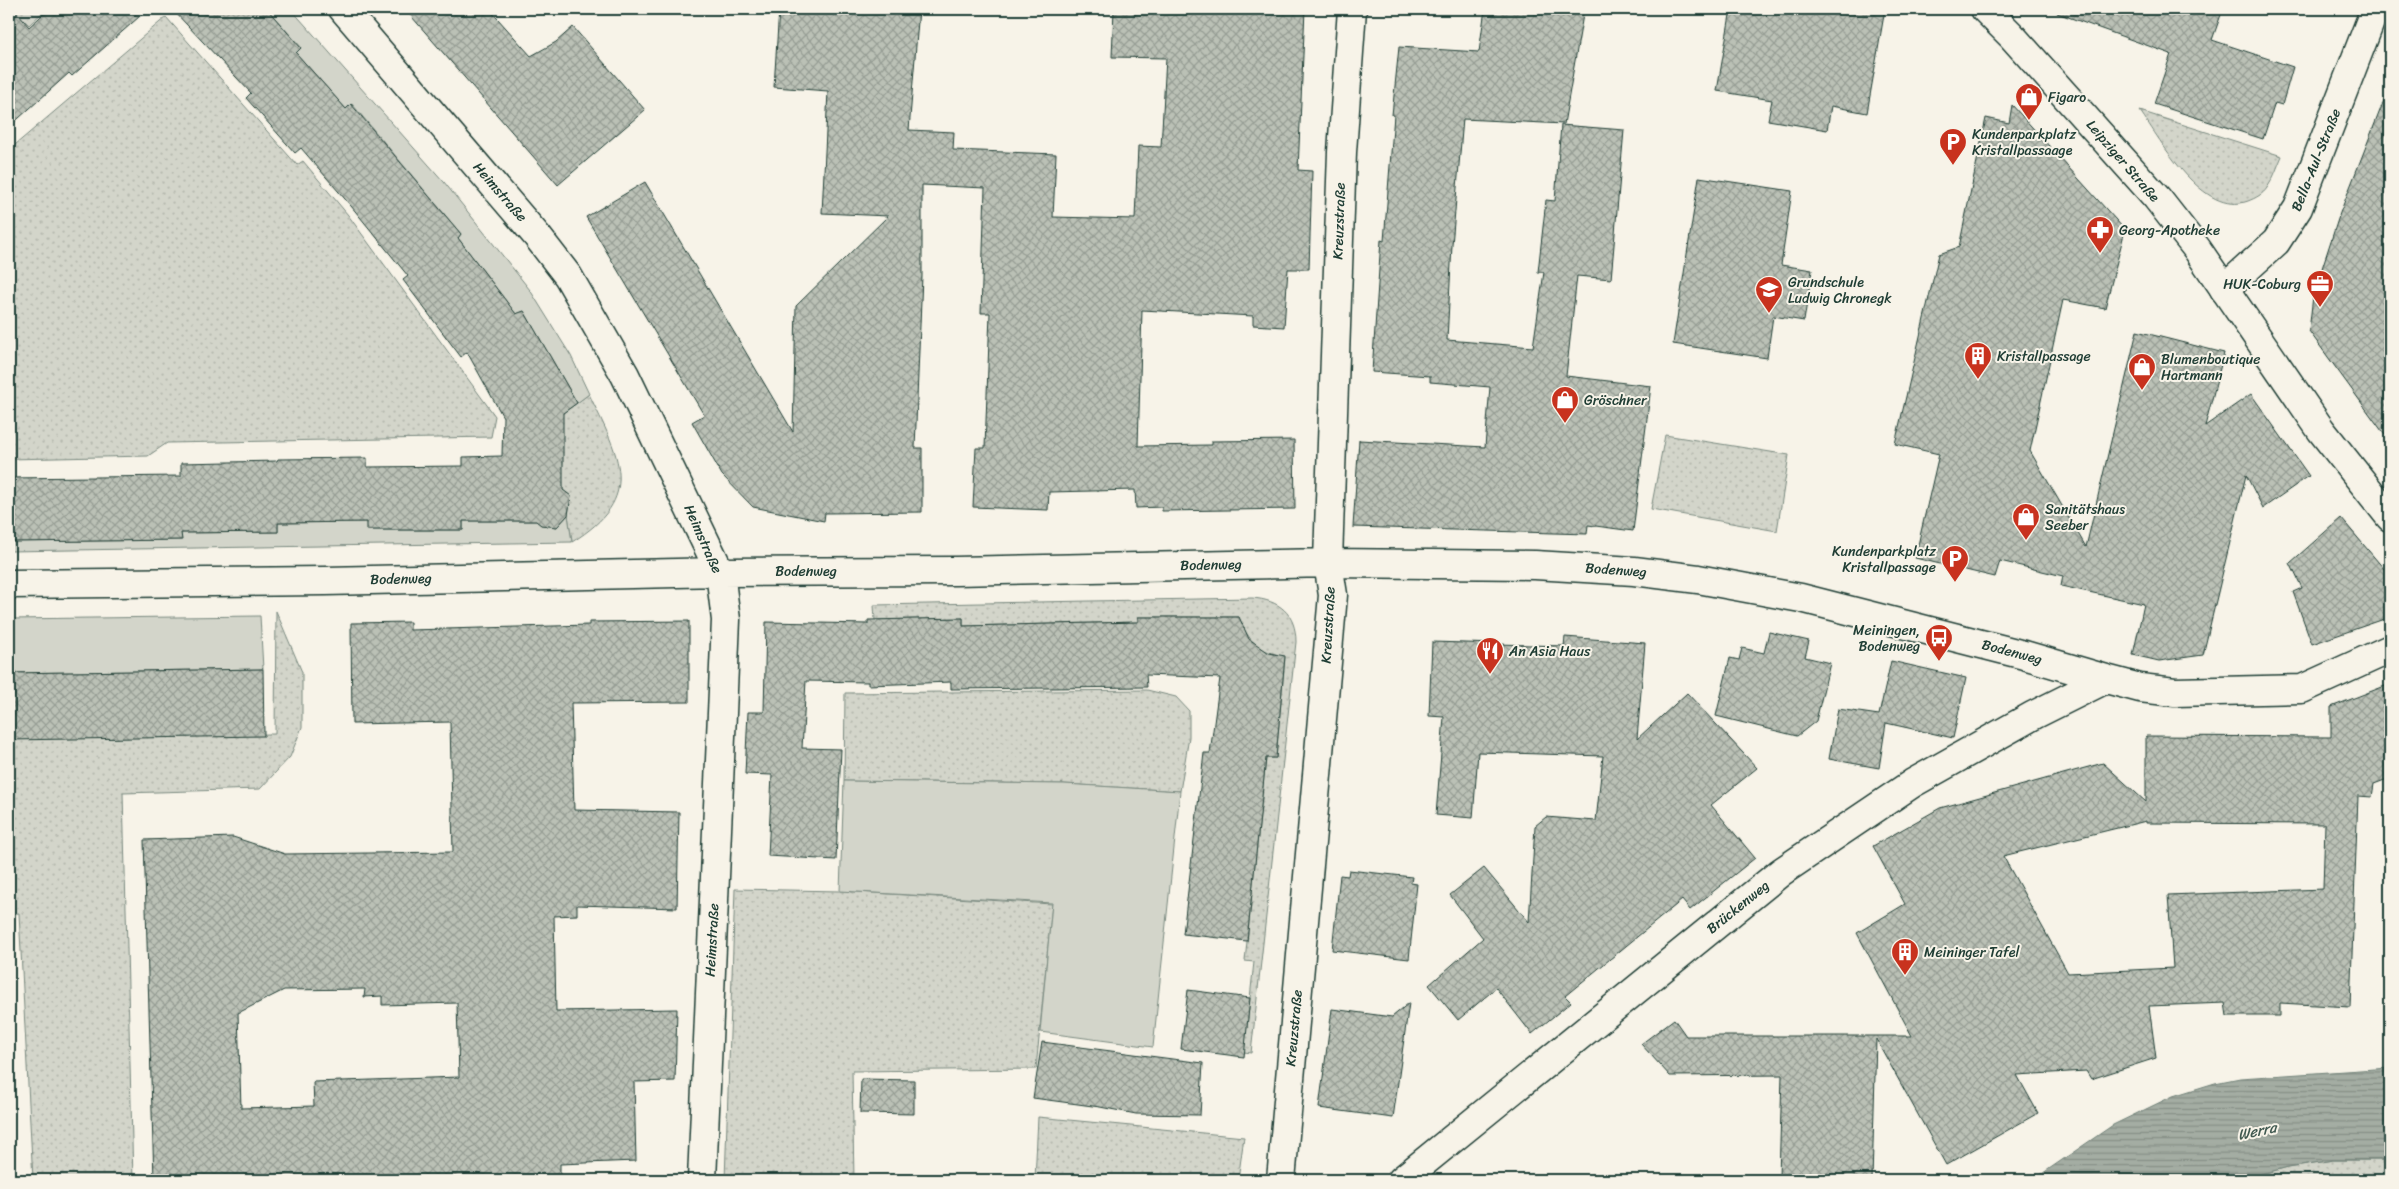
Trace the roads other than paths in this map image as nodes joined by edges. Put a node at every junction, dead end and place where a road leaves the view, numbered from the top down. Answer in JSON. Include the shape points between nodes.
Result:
{"nodes":[{"id":1,"x":343,"y":9,"type":"edge"},
{"id":2,"x":1352,"y":9,"type":"edge"},
{"id":3,"x":1985,"y":9,"type":"edge"},
{"id":4,"x":2376,"y":9,"type":"edge"},
{"id":5,"x":2224,"y":289,"type":"junction"},
{"id":6,"x":2390,"y":518,"type":"edge"},
{"id":7,"x":1328,"y":563,"type":"junction"},
{"id":8,"x":720,"y":572,"type":"junction"},
{"id":9,"x":9,"y":584,"type":"edge"},
{"id":10,"x":2390,"y":649,"type":"edge"},
{"id":11,"x":2106,"y":679,"type":"junction"},
{"id":12,"x":702,"y":1180,"type":"edge"},
{"id":13,"x":1280,"y":1180,"type":"edge"},
{"id":14,"x":1402,"y":1180,"type":"edge"}],
"edges":[{"from":1,"to":8,"type":"street","name":"Heimstraße","via":[[538,236],[568,276],[625,375]]},
{"from":2,"to":7,"type":"street","name":"Kreuzstraße","via":[[1342,152]]},
{"from":3,"to":5,"type":"street","name":"Leipziger Straße","via":[[2157,198]]},
{"from":4,"to":5,"type":"street","name":"Bella-Aul-Straße","via":[[2298,208],[2276,242]]},
{"from":5,"to":6,"type":"street","name":"Leipziger Straße","via":[[2322,430]]},
{"from":7,"to":8,"type":"street","name":"Bodenweg"},
{"from":7,"to":11,"type":"street","name":"Bodenweg","via":[[1535,565],[1698,579],[1842,608]]},
{"from":7,"to":13,"type":"street","name":"Kreuzstraße","via":[[1333,595]]},
{"from":8,"to":9,"type":"street","name":"Bodenweg"},
{"from":8,"to":12,"type":"street","name":"Heimstraße","via":[[726,620]]},
{"from":10,"to":11,"type":"street","name":"Bodenweg","via":[[2302,689],[2175,692],[2140,688]]},
{"from":11,"to":14,"type":"street","name":"Brückenweg","via":[[1913,783],[1781,872]]}]}
